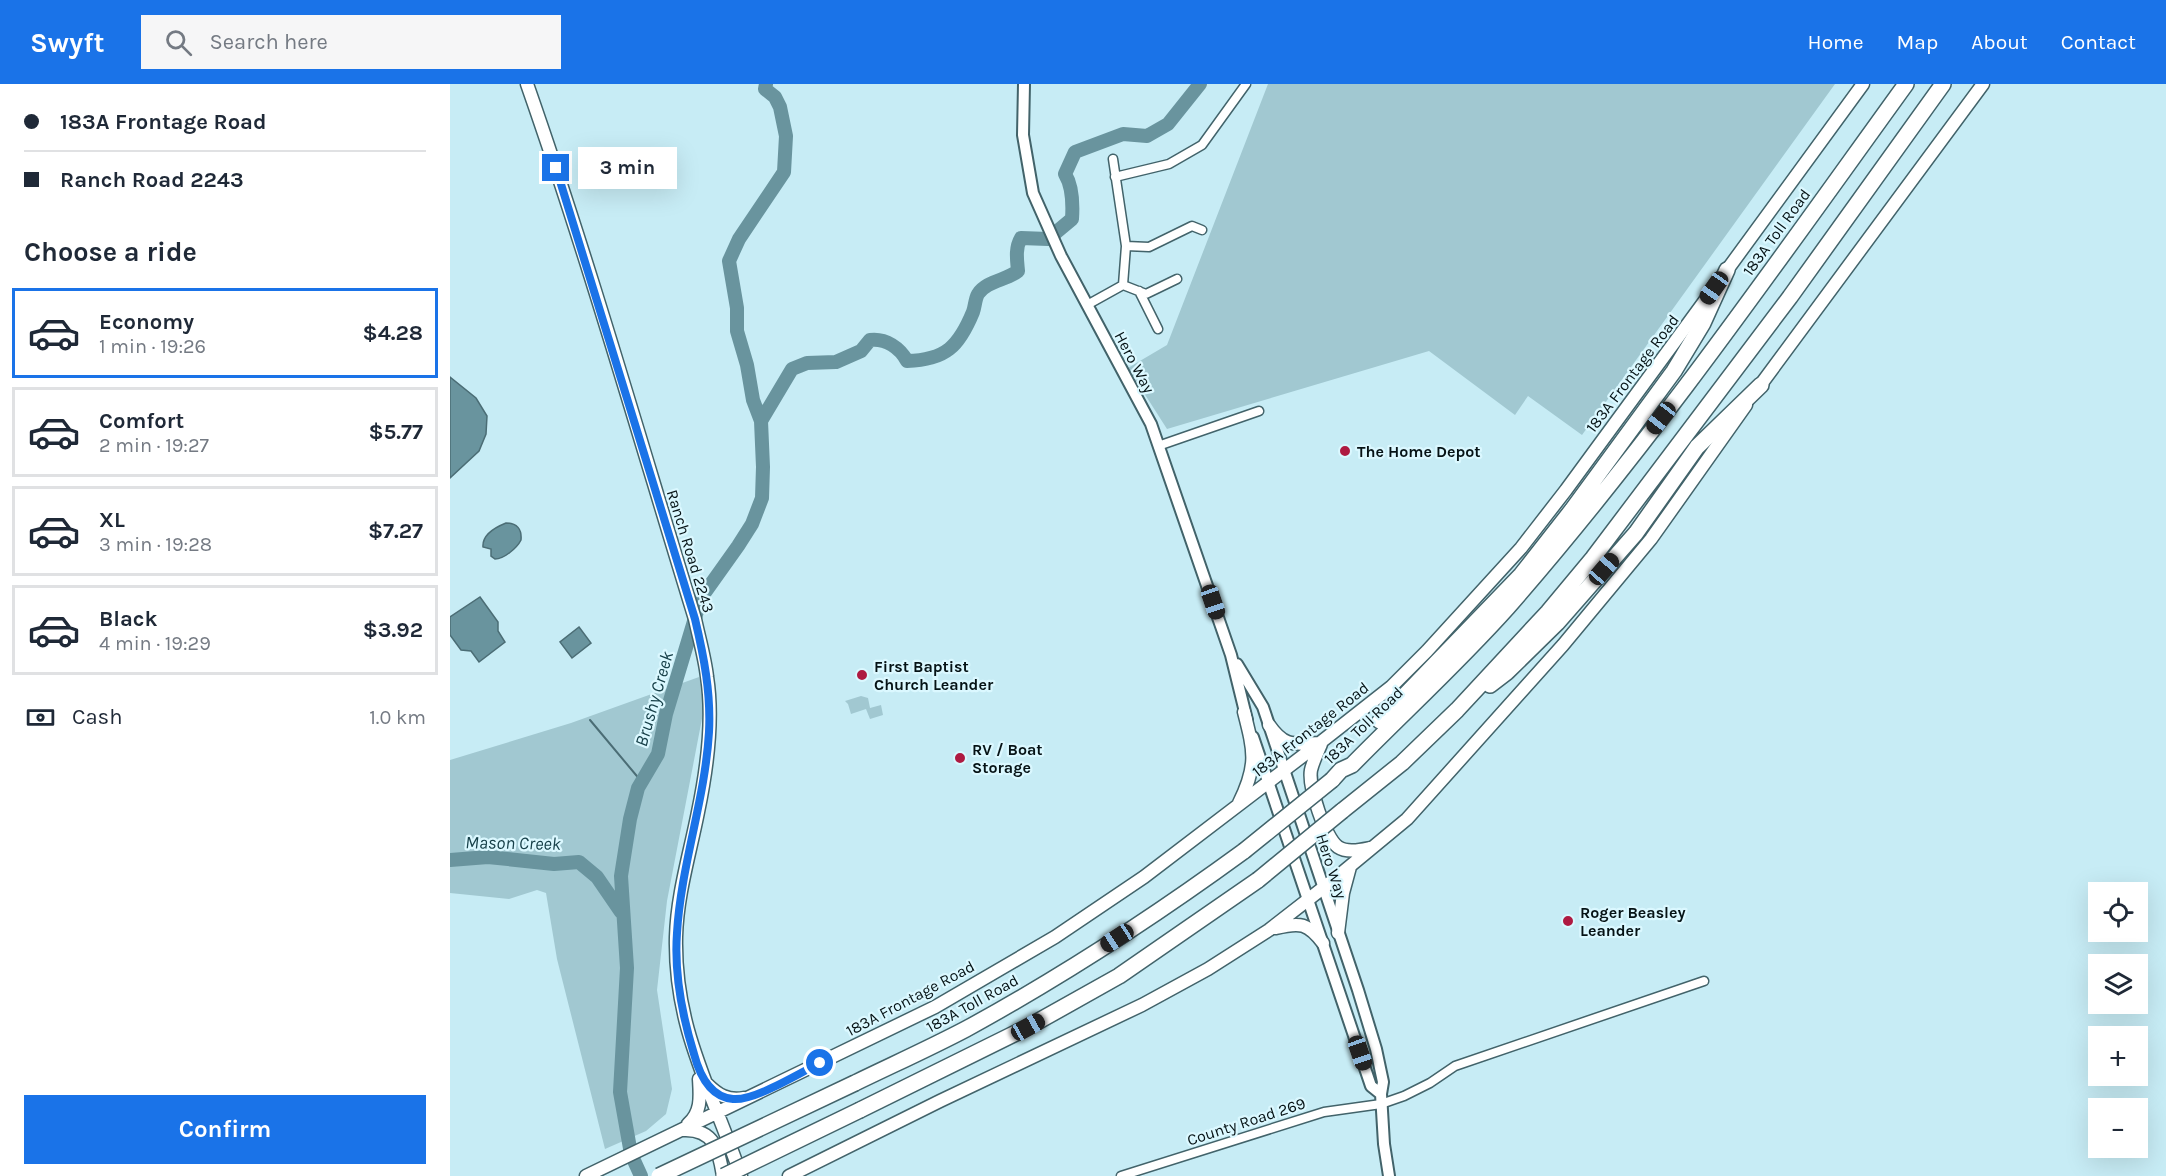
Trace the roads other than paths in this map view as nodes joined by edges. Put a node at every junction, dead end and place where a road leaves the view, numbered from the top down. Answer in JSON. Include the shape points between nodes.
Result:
{"nodes":[{"id":1,"x":528,"y":84,"type":"edge"},
{"id":2,"x":1024,"y":84,"type":"edge"},
{"id":3,"x":1246,"y":84,"type":"edge"},
{"id":4,"x":1863,"y":84,"type":"edge"},
{"id":5,"x":1906,"y":84,"type":"edge"},
{"id":6,"x":1943,"y":84,"type":"edge"},
{"id":7,"x":1983,"y":84,"type":"edge"},
{"id":8,"x":1113,"y":159,"type":"dead end"},
{"id":9,"x":1115,"y":177,"type":"junction"},
{"id":10,"x":1202,"y":230,"type":"dead end"},
{"id":11,"x":1126,"y":246,"type":"junction"},
{"id":12,"x":1727,"y":270,"type":"junction"},
{"id":13,"x":1177,"y":279,"type":"dead end"},
{"id":14,"x":1123,"y":285,"type":"junction"},
{"id":15,"x":1139,"y":291,"type":"junction"},
{"id":16,"x":1087,"y":305,"type":"junction"},
{"id":17,"x":1158,"y":330,"type":"dead end"},
{"id":18,"x":1761,"y":385,"type":"junction"},
{"id":19,"x":1259,"y":411,"type":"dead end"},
{"id":20,"x":1158,"y":446,"type":"junction"},
{"id":21,"x":1231,"y":655,"type":"junction"},
{"id":22,"x":1457,"y":710,"type":"junction"},
{"id":23,"x":1244,"y":712,"type":"junction"},
{"id":24,"x":1269,"y":725,"type":"junction"},
{"id":25,"x":1321,"y":742,"type":"junction"},
{"id":26,"x":1284,"y":771,"type":"junction"},
{"id":27,"x":1337,"y":775,"type":"junction"},
{"id":28,"x":1269,"y":783,"type":"junction"},
{"id":29,"x":1237,"y":807,"type":"junction"},
{"id":30,"x":1372,"y":848,"type":"junction"},
{"id":31,"x":1350,"y":867,"type":"junction"},
{"id":32,"x":1323,"y":888,"type":"junction"},
{"id":33,"x":1308,"y":899,"type":"junction"},
{"id":34,"x":1269,"y":930,"type":"junction"},
{"id":35,"x":1338,"y":933,"type":"junction"},
{"id":36,"x":1323,"y":943,"type":"junction"},
{"id":37,"x":1704,"y":981,"type":"dead end"},
{"id":38,"x":697,"y":1063,"type":"junction"},
{"id":39,"x":704,"y":1081,"type":"junction"},
{"id":40,"x":757,"y":1094,"type":"junction"},
{"id":41,"x":1381,"y":1099,"type":"junction"},
{"id":42,"x":717,"y":1113,"type":"junction"},
{"id":43,"x":680,"y":1130,"type":"junction"},
{"id":44,"x":586,"y":1176,"type":"edge"},
{"id":45,"x":659,"y":1176,"type":"edge"},
{"id":46,"x":724,"y":1176,"type":"edge"},
{"id":47,"x":741,"y":1176,"type":"edge"},
{"id":48,"x":789,"y":1176,"type":"edge"},
{"id":49,"x":1121,"y":1176,"type":"edge"},
{"id":50,"x":1389,"y":1176,"type":"edge"}],
"edges":[{"from":1,"to":38,"type":"main road","name":"Ranch Road 2243","via":[[605,322],[689,601],[708,678],[707,754],[676,936],[681,1002]]},
{"from":2,"to":16,"type":"street","name":"Hero Way","via":[[1023,135],[1033,193]]},
{"from":3,"to":9,"type":"street","via":[[1202,145],[1169,164]]},
{"from":4,"to":12,"type":"main road","name":"183A Frontage Road"},
{"from":5,"to":27,"type":"highway","name":"183A Toll Road","via":[[1689,383],[1543,565],[1458,658],[1352,765]]},
{"from":6,"to":22,"type":"highway","via":[[1790,297],[1593,558]]},
{"from":7,"to":18,"type":"main road"},
{"from":8,"to":9,"type":"street"},
{"from":9,"to":11,"type":"street"},
{"from":10,"to":11,"type":"street","via":[[1192,226],[1149,247]]},
{"from":11,"to":14,"type":"street"},
{"from":12,"to":25,"type":"main road","name":"183A Frontage Road","via":[[1521,548],[1390,687]]},
{"from":12,"to":27,"type":"highway","via":[[1674,371],[1572,510],[1521,575],[1345,757]]},
{"from":13,"to":15,"type":"street","via":[[1146,294]]},
{"from":14,"to":15,"type":"street"},
{"from":14,"to":16,"type":"street"},
{"from":15,"to":17,"type":"street"},
{"from":16,"to":20,"type":"street","name":"Hero Way","via":[[1134,390]]},
{"from":18,"to":22,"type":"highway","via":[[1697,447],[1636,533],[1557,623],[1507,672]]},
{"from":18,"to":30,"type":"main road","via":[[1652,539],[1563,645],[1407,819]]},
{"from":19,"to":20,"type":"street"},
{"from":20,"to":21,"type":"street","name":"Hero Way"},
{"from":21,"to":23,"type":"street","name":"Hero Way"},
{"from":21,"to":24,"type":"street","name":"Hero Way","via":[[1263,707]]},
{"from":22,"to":46,"type":"highway","bridge":true,"via":[[1402,763],[1258,880],[1119,976],[1028,1027]]},
{"from":23,"to":28,"type":"street","name":"Hero Way"},
{"from":23,"to":29,"type":"main road","via":[[1253,765]]},
{"from":24,"to":25,"type":"main road","via":[[1283,741]]},
{"from":24,"to":26,"type":"street","name":"Hero Way"},
{"from":25,"to":26,"type":"main road","name":"183A Frontage Road"},
{"from":25,"to":30,"type":"main road","via":[[1311,769],[1312,793],[1330,838],[1347,850]]},
{"from":26,"to":28,"type":"main road","name":"183A Frontage Road"},
{"from":26,"to":32,"type":"street","name":"Hero Way"},
{"from":27,"to":45,"type":"highway","name":"183A Toll Road","bridge":true,"via":[[1244,851],[1078,963],[966,1029]]},
{"from":28,"to":29,"type":"main road","name":"183A Frontage Road"},
{"from":28,"to":33,"type":"street","name":"Hero Way"},
{"from":29,"to":40,"type":"main road","name":"183A Frontage Road","via":[[1055,937],[934,1006]]},
{"from":30,"to":31,"type":"main road"},
{"from":31,"to":32,"type":"main road"},
{"from":31,"to":35,"type":"main road"},
{"from":32,"to":33,"type":"main road"},
{"from":32,"to":35,"type":"street","name":"Hero Way"},
{"from":33,"to":34,"type":"main road"},
{"from":33,"to":36,"type":"street","name":"Hero Way"},
{"from":34,"to":36,"type":"main road","via":[[1304,925]]},
{"from":34,"to":48,"type":"main road","via":[[1142,1005]]},
{"from":35,"to":41,"type":"street","name":"Hero Way","via":[[1376,1049],[1383,1082]]},
{"from":36,"to":41,"type":"street","name":"Hero Way","via":[[1371,1086]]},
{"from":37,"to":41,"type":"street","name":"County Road 269","via":[[1455,1066],[1404,1096]]},
{"from":38,"to":39,"type":"main road","name":"Ranch Road 2243"},
{"from":38,"to":43,"type":"main road","via":[[699,1106],[694,1119]]},
{"from":39,"to":40,"type":"main road","via":[[726,1097],[740,1099]]},
{"from":39,"to":42,"type":"main road","name":"Ranch Road 2243"},
{"from":40,"to":42,"type":"main road","name":"183A Frontage Road"},
{"from":41,"to":49,"type":"street","name":"County Road 269","via":[[1324,1112]]},
{"from":41,"to":50,"type":"street"},
{"from":42,"to":43,"type":"main road","name":"183A Frontage Road"},
{"from":42,"to":47,"type":"main road","name":"Ranch Road 2243"},
{"from":43,"to":44,"type":"main road","name":"183A Frontage Road"},
{"from":43,"to":46,"type":"main road","via":[[697,1130],[710,1136]]}]}
